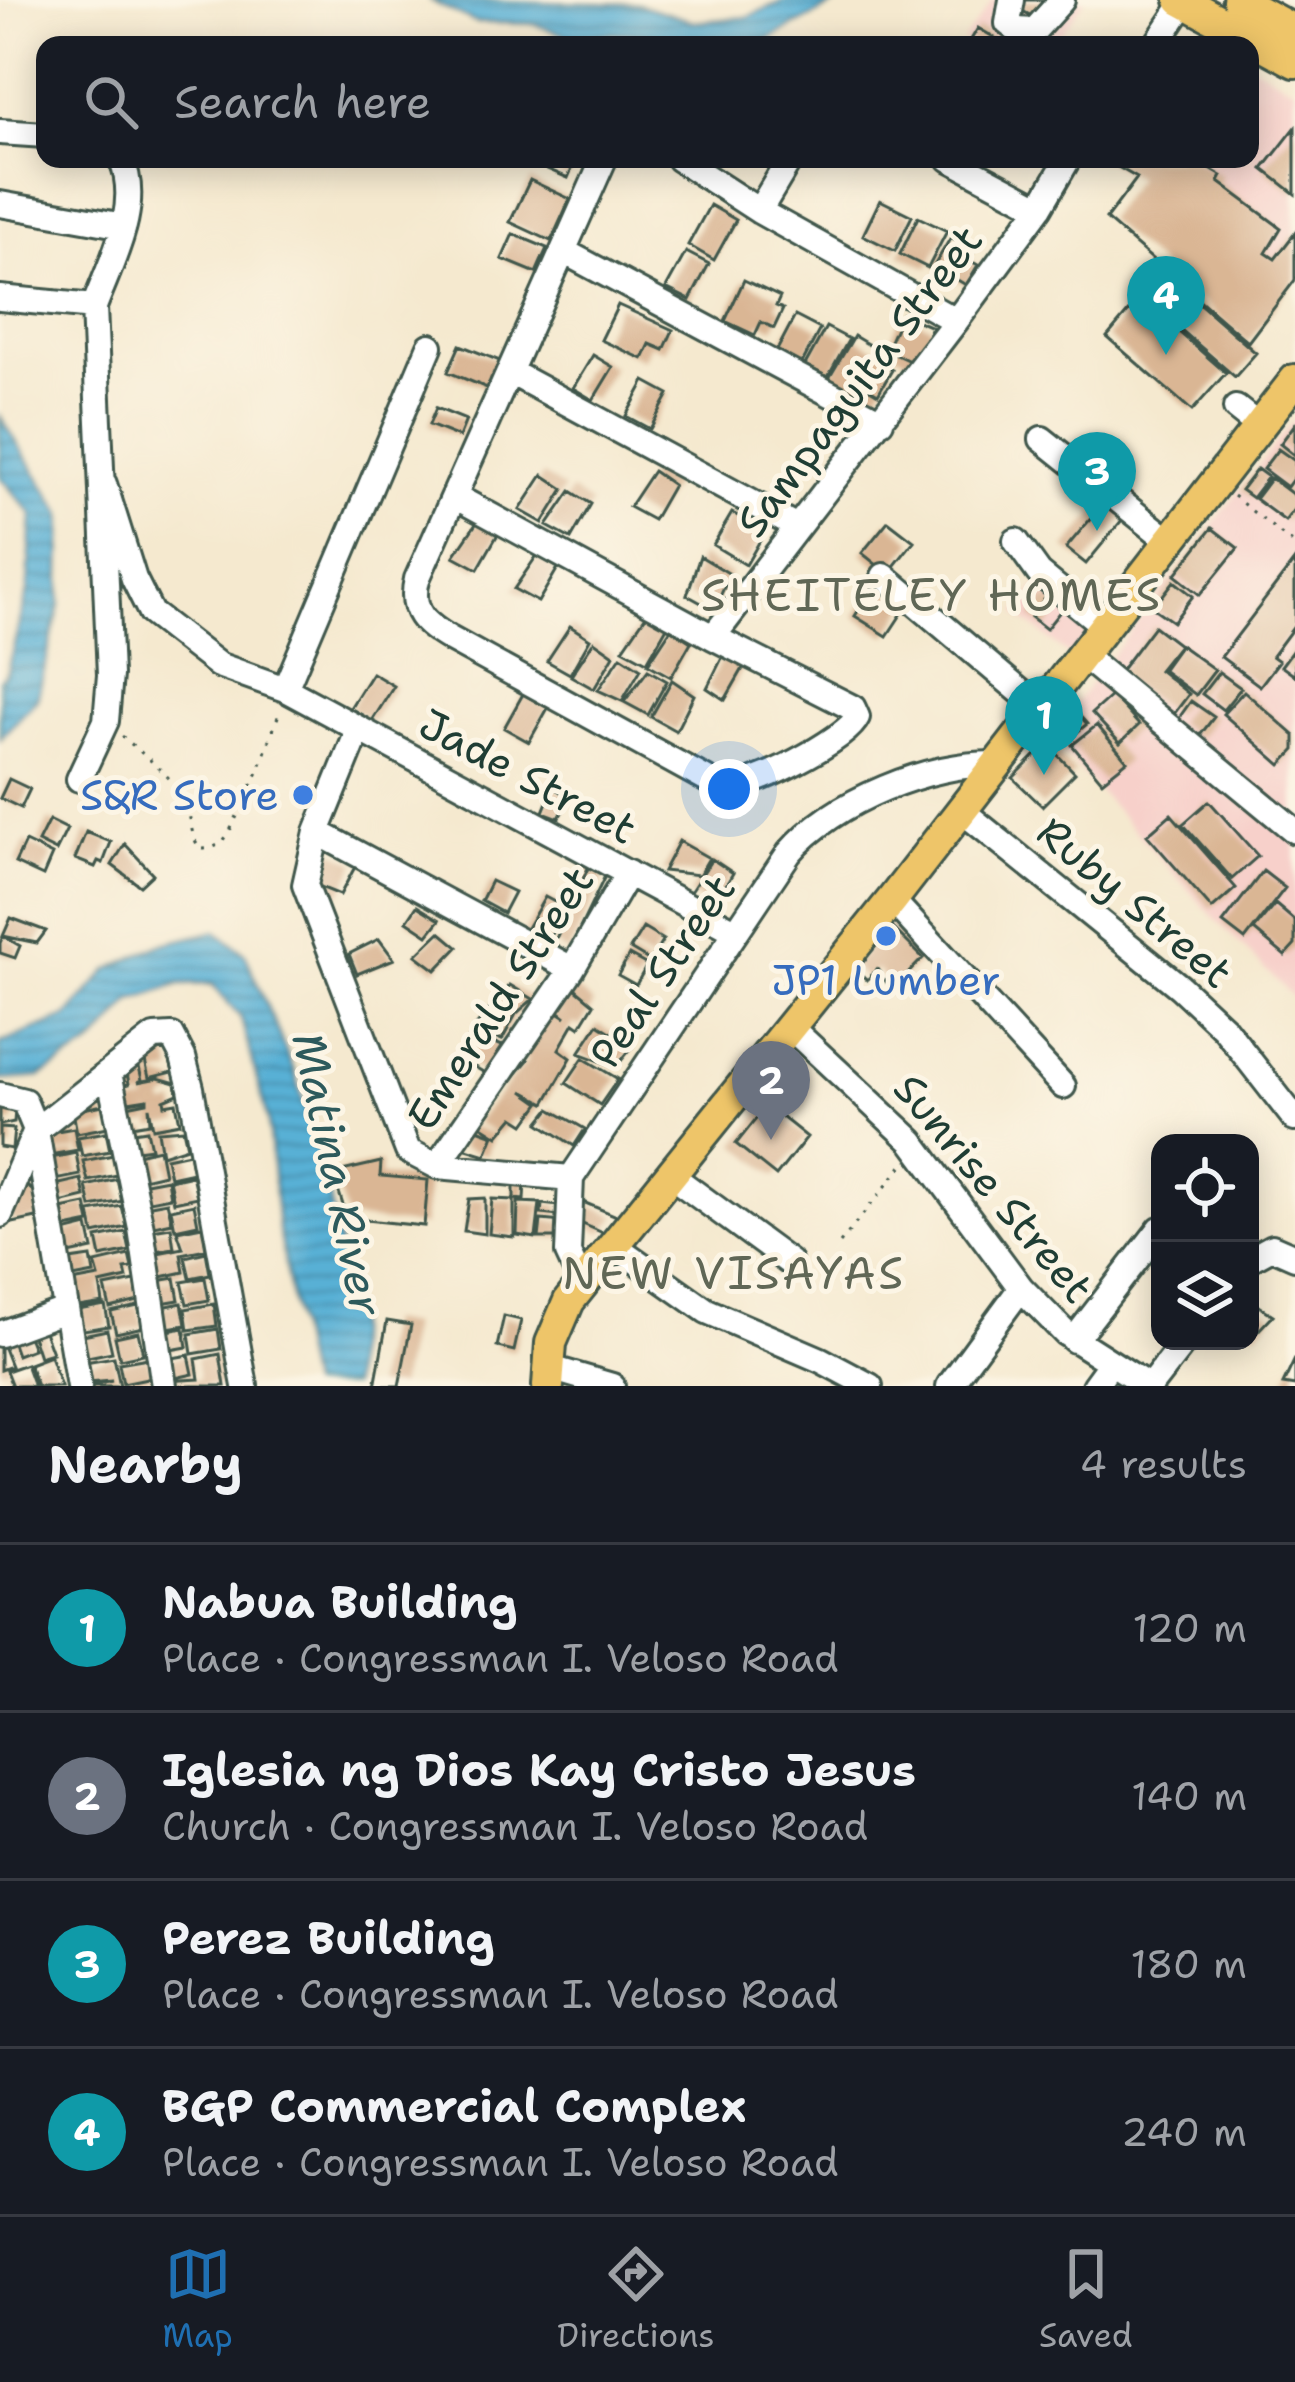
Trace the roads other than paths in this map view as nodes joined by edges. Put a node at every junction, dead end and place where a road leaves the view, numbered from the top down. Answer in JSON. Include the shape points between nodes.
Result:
{"nodes":[{"id":1,"x":1012,"y":0,"type":"edge"},
{"id":2,"x":1061,"y":0,"type":"edge"},
{"id":3,"x":1238,"y":0,"type":"edge"},
{"id":4,"x":1184,"y":1,"type":"edge"},
{"id":5,"x":1295,"y":31,"type":"edge"},
{"id":6,"x":1162,"y":36,"type":"edge"},
{"id":7,"x":1248,"y":36,"type":"edge"},
{"id":8,"x":1259,"y":42,"type":"edge"},
{"id":9,"x":1295,"y":62,"type":"edge"},
{"id":10,"x":0,"y":132,"type":"edge"},
{"id":11,"x":36,"y":134,"type":"edge"},
{"id":12,"x":126,"y":168,"type":"edge"},
{"id":13,"x":600,"y":168,"type":"edge"},
{"id":14,"x":693,"y":168,"type":"edge"},
{"id":15,"x":785,"y":168,"type":"edge"},
{"id":16,"x":967,"y":168,"type":"edge"},
{"id":17,"x":1067,"y":168,"type":"edge"},
{"id":18,"x":0,"y":204,"type":"edge"},
{"id":19,"x":1040,"y":207,"type":"junction"},
{"id":20,"x":759,"y":211,"type":"junction"},
{"id":21,"x":124,"y":226,"type":"junction"},
{"id":22,"x":565,"y":252,"type":"junction"},
{"id":23,"x":0,"y":298,"type":"edge"},
{"id":24,"x":94,"y":310,"type":"junction"},
{"id":25,"x":956,"y":321,"type":"junction"},
{"id":26,"x":430,"y":346,"type":"dead end"},
{"id":27,"x":512,"y":373,"type":"junction"},
{"id":28,"x":1295,"y":380,"type":"edge"},
{"id":29,"x":881,"y":422,"type":"junction"},
{"id":30,"x":1042,"y":439,"type":"dead end"},
{"id":31,"x":104,"y":484,"type":"junction"},
{"id":32,"x":456,"y":497,"type":"junction"},
{"id":33,"x":797,"y":527,"type":"junction"},
{"id":34,"x":1016,"y":541,"type":"dead end"},
{"id":35,"x":1172,"y":543,"type":"junction"},
{"id":36,"x":884,"y":577,"type":"dead end"},
{"id":37,"x":1106,"y":627,"type":"junction"},
{"id":38,"x":713,"y":637,"type":"junction"},
{"id":39,"x":1083,"y":656,"type":"junction"},
{"id":40,"x":285,"y":688,"type":"junction"},
{"id":41,"x":1041,"y":709,"type":"junction"},
{"id":42,"x":359,"y":729,"type":"junction"},
{"id":43,"x":998,"y":764,"type":"junction"},
{"id":44,"x":79,"y":779,"type":"dead end"},
{"id":45,"x":962,"y":810,"type":"junction"},
{"id":46,"x":1295,"y":831,"type":"edge"},
{"id":47,"x":317,"y":832,"type":"junction"},
{"id":48,"x":628,"y":873,"type":"junction"},
{"id":49,"x":892,"y":900,"type":"junction"},
{"id":50,"x":735,"y":932,"type":"junction"},
{"id":51,"x":572,"y":969,"type":"junction"},
{"id":52,"x":790,"y":1027,"type":"junction"},
{"id":53,"x":109,"y":1073,"type":"junction"},
{"id":54,"x":1063,"y":1086,"type":"dead end"},
{"id":55,"x":0,"y":1095,"type":"edge"},
{"id":56,"x":1295,"y":1119,"type":"edge"},
{"id":57,"x":36,"y":1130,"type":"junction"},
{"id":58,"x":437,"y":1166,"type":"junction"},
{"id":59,"x":669,"y":1174,"type":"junction"},
{"id":60,"x":571,"y":1178,"type":"junction"},
{"id":61,"x":0,"y":1215,"type":"edge"},
{"id":62,"x":1151,"y":1241,"type":"edge"},
{"id":63,"x":612,"y":1244,"type":"junction"},
{"id":64,"x":1259,"y":1254,"type":"edge"},
{"id":65,"x":1295,"y":1256,"type":"edge"},
{"id":66,"x":789,"y":1262,"type":"dead end"},
{"id":67,"x":582,"y":1283,"type":"junction"},
{"id":68,"x":1021,"y":1288,"type":"junction"},
{"id":69,"x":65,"y":1310,"type":"junction"},
{"id":70,"x":0,"y":1334,"type":"edge"},
{"id":71,"x":1074,"y":1340,"type":"junction"},
{"id":72,"x":1178,"y":1350,"type":"edge"},
{"id":73,"x":1110,"y":1364,"type":"junction"},
{"id":74,"x":548,"y":1377,"type":"edge"},
{"id":75,"x":80,"y":1386,"type":"edge"},
{"id":76,"x":164,"y":1386,"type":"edge"},
{"id":77,"x":245,"y":1386,"type":"edge"},
{"id":78,"x":612,"y":1386,"type":"edge"},
{"id":79,"x":870,"y":1386,"type":"edge"},
{"id":80,"x":949,"y":1386,"type":"edge"},
{"id":81,"x":1094,"y":1386,"type":"edge"},
{"id":82,"x":1149,"y":1386,"type":"edge"}],
"edges":[{"from":1,"to":2,"type":"street","via":[[1008,22],[1034,31]]},
{"from":3,"to":5,"type":"main road"},
{"from":4,"to":6,"type":"street"},
{"from":4,"to":7,"type":"main road"},
{"from":8,"to":9,"type":"main road"},
{"from":10,"to":11,"type":"street"},
{"from":12,"to":21,"type":"street"},
{"from":13,"to":22,"type":"street"},
{"from":14,"to":20,"type":"street"},
{"from":15,"to":20,"type":"street"},
{"from":16,"to":19,"type":"street"},
{"from":17,"to":19,"type":"street","name":"Sampaguita Street"},
{"from":18,"to":21,"type":"street"},
{"from":19,"to":25,"type":"street","name":"Sampaguita Street"},
{"from":20,"to":25,"type":"street"},
{"from":21,"to":24,"type":"street"},
{"from":22,"to":27,"type":"street"},
{"from":22,"to":29,"type":"street"},
{"from":23,"to":24,"type":"street"},
{"from":24,"to":31,"type":"street"},
{"from":25,"to":29,"type":"street","name":"Sampaguita Street"},
{"from":26,"to":40,"type":"street"},
{"from":27,"to":32,"type":"street"},
{"from":27,"to":33,"type":"street"},
{"from":28,"to":35,"type":"main road","via":[[1248,417]]},
{"from":29,"to":33,"type":"street","name":"Sampaguita Street"},
{"from":30,"to":35,"type":"street"},
{"from":31,"to":40,"type":"street","name":"Jade Street","via":[[151,613],[218,665]]},
{"from":31,"to":44,"type":"street","via":[[106,721]]},
{"from":32,"to":38,"type":"street"},
{"from":32,"to":38,"type":"street","via":[[414,592],[422,620],[450,639],[715,786],[742,786],[848,732],[853,708]]},
{"from":33,"to":38,"type":"street","name":"Sampaguita Street"},
{"from":34,"to":37,"type":"street","via":[[1039,573]]},
{"from":35,"to":37,"type":"main road"},
{"from":36,"to":41,"type":"street"},
{"from":37,"to":39,"type":"main road"},
{"from":39,"to":41,"type":"main road"},
{"from":39,"to":46,"type":"street"},
{"from":40,"to":42,"type":"street","name":"Jade Street"},
{"from":41,"to":43,"type":"main road"},
{"from":42,"to":47,"type":"street"},
{"from":42,"to":48,"type":"street","name":"Jade Street"},
{"from":43,"to":45,"type":"main road"},
{"from":43,"to":50,"type":"street","name":"Peal Street","via":[[926,772],[819,822]]},
{"from":45,"to":49,"type":"main road"},
{"from":45,"to":56,"type":"street","name":"Ruby Street","via":[[1180,986]]},
{"from":47,"to":51,"type":"street"},
{"from":47,"to":58,"type":"street","via":[[305,871],[308,898],[408,1151]]},
{"from":48,"to":50,"type":"street","name":"Jade Street"},
{"from":48,"to":51,"type":"street","name":"Emerald Street"},
{"from":49,"to":52,"type":"main road"},
{"from":49,"to":54,"type":"street"},
{"from":50,"to":60,"type":"street","name":"Peal Street"},
{"from":51,"to":58,"type":"street","name":"Emerald Street"},
{"from":52,"to":59,"type":"main road"},
{"from":52,"to":68,"type":"street","name":"Sunrise Street","via":[[917,1147]]},
{"from":53,"to":57,"type":"street"},
{"from":53,"to":76,"type":"street"},
{"from":53,"to":77,"type":"street","via":[[160,1034],[176,1040],[184,1057]]},
{"from":55,"to":57,"type":"street","via":[[24,1101]]},
{"from":57,"to":61,"type":"street"},
{"from":57,"to":69,"type":"street"},
{"from":58,"to":60,"type":"street"},
{"from":59,"to":63,"type":"main road"},
{"from":59,"to":66,"type":"street"},
{"from":60,"to":67,"type":"street","via":[[568,1252]]},
{"from":62,"to":71,"type":"street"},
{"from":63,"to":67,"type":"main road"},
{"from":63,"to":79,"type":"street","via":[[707,1311]]},
{"from":64,"to":65,"type":"street","via":[[1272,1246]]},
{"from":67,"to":74,"type":"main road","via":[[559,1322]]},
{"from":68,"to":71,"type":"street","name":"Sunrise Street"},
{"from":68,"to":80,"type":"street"},
{"from":69,"to":70,"type":"street"},
{"from":69,"to":75,"type":"street"},
{"from":71,"to":73,"type":"street","name":"Sunrise Street"},
{"from":72,"to":82,"type":"street"},
{"from":73,"to":81,"type":"street"},
{"from":73,"to":82,"type":"street","name":"Sunrise Street"},
{"from":74,"to":78,"type":"street"}]}
